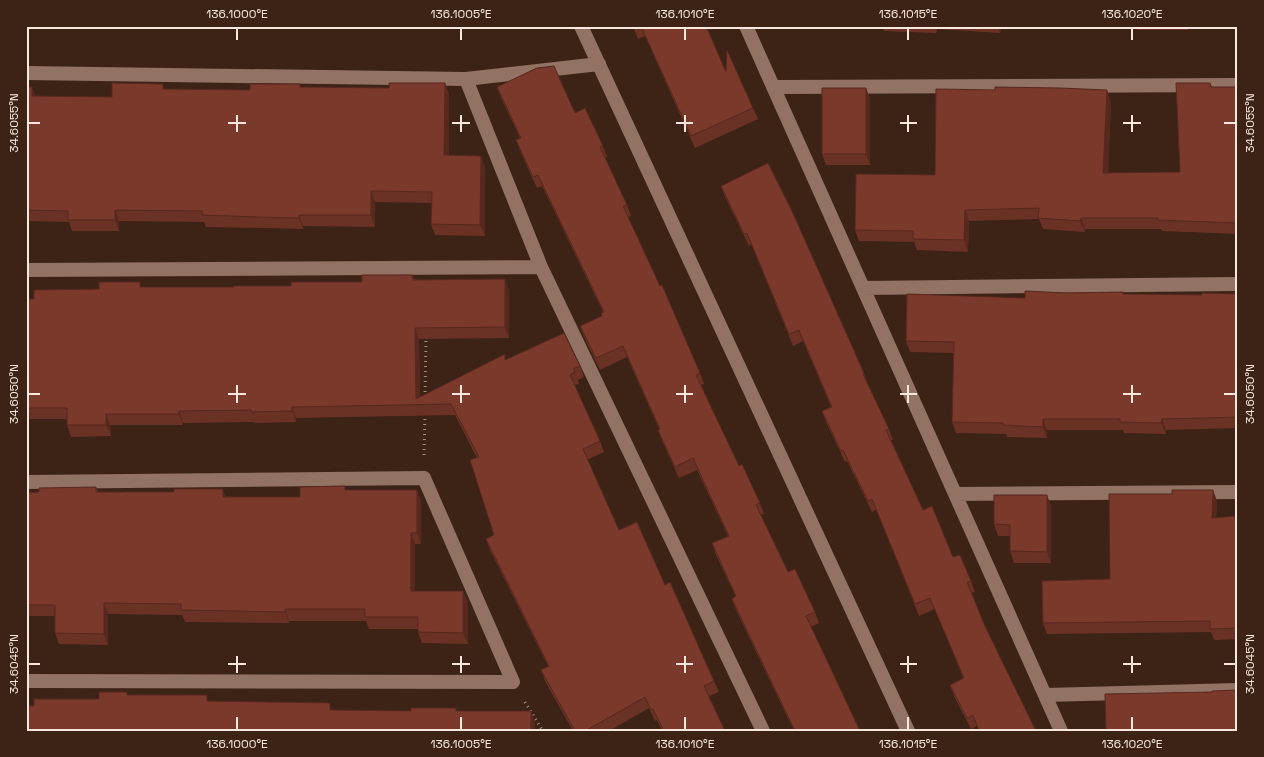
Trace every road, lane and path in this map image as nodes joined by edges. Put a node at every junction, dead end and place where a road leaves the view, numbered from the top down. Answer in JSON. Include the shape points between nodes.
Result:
{"nodes":[{"id":1,"x":581,"y":26,"type":"edge"},
{"id":2,"x":746,"y":26,"type":"edge"},
{"id":3,"x":599,"y":64,"type":"junction"},
{"id":4,"x":26,"y":73,"type":"edge"},
{"id":5,"x":466,"y":79,"type":"junction"},
{"id":6,"x":1238,"y":85,"type":"edge"},
{"id":7,"x":774,"y":87,"type":"junction"},
{"id":8,"x":541,"y":267,"type":"junction"},
{"id":9,"x":26,"y":270,"type":"edge"},
{"id":10,"x":1238,"y":284,"type":"edge"},
{"id":11,"x":863,"y":288,"type":"junction"},
{"id":12,"x":426,"y":335,"type":"edge"},
{"id":13,"x":425,"y":402,"type":"edge"},
{"id":14,"x":425,"y":411,"type":"edge"},
{"id":15,"x":424,"y":478,"type":"junction"},
{"id":16,"x":26,"y":482,"type":"edge"},
{"id":17,"x":1238,"y":492,"type":"edge"},
{"id":18,"x":955,"y":494,"type":"junction"},
{"id":19,"x":26,"y":681,"type":"edge"},
{"id":20,"x":513,"y":682,"type":"junction"},
{"id":21,"x":1238,"y":690,"type":"edge"},
{"id":22,"x":1045,"y":695,"type":"junction"},
{"id":23,"x":543,"y":731,"type":"edge"},
{"id":24,"x":762,"y":731,"type":"edge"},
{"id":25,"x":908,"y":731,"type":"edge"},
{"id":26,"x":1061,"y":731,"type":"edge"}],
"edges":[{"from":1,"to":3,"type":"street"},
{"from":2,"to":7,"type":"street"},
{"from":3,"to":5,"type":"street"},
{"from":3,"to":25,"type":"street"},
{"from":4,"to":5,"type":"street"},
{"from":5,"to":8,"type":"street"},
{"from":6,"to":7,"type":"street"},
{"from":7,"to":11,"type":"street"},
{"from":8,"to":9,"type":"street"},
{"from":8,"to":24,"type":"street"},
{"from":10,"to":11,"type":"street"},
{"from":11,"to":18,"type":"street"},
{"from":12,"to":13,"type":"path"},
{"from":14,"to":15,"type":"path"},
{"from":15,"to":16,"type":"street"},
{"from":15,"to":20,"type":"street"},
{"from":17,"to":18,"type":"street"},
{"from":18,"to":22,"type":"street"},
{"from":19,"to":20,"type":"street"},
{"from":20,"to":23,"type":"path"},
{"from":21,"to":22,"type":"street"},
{"from":22,"to":26,"type":"street"}]}
